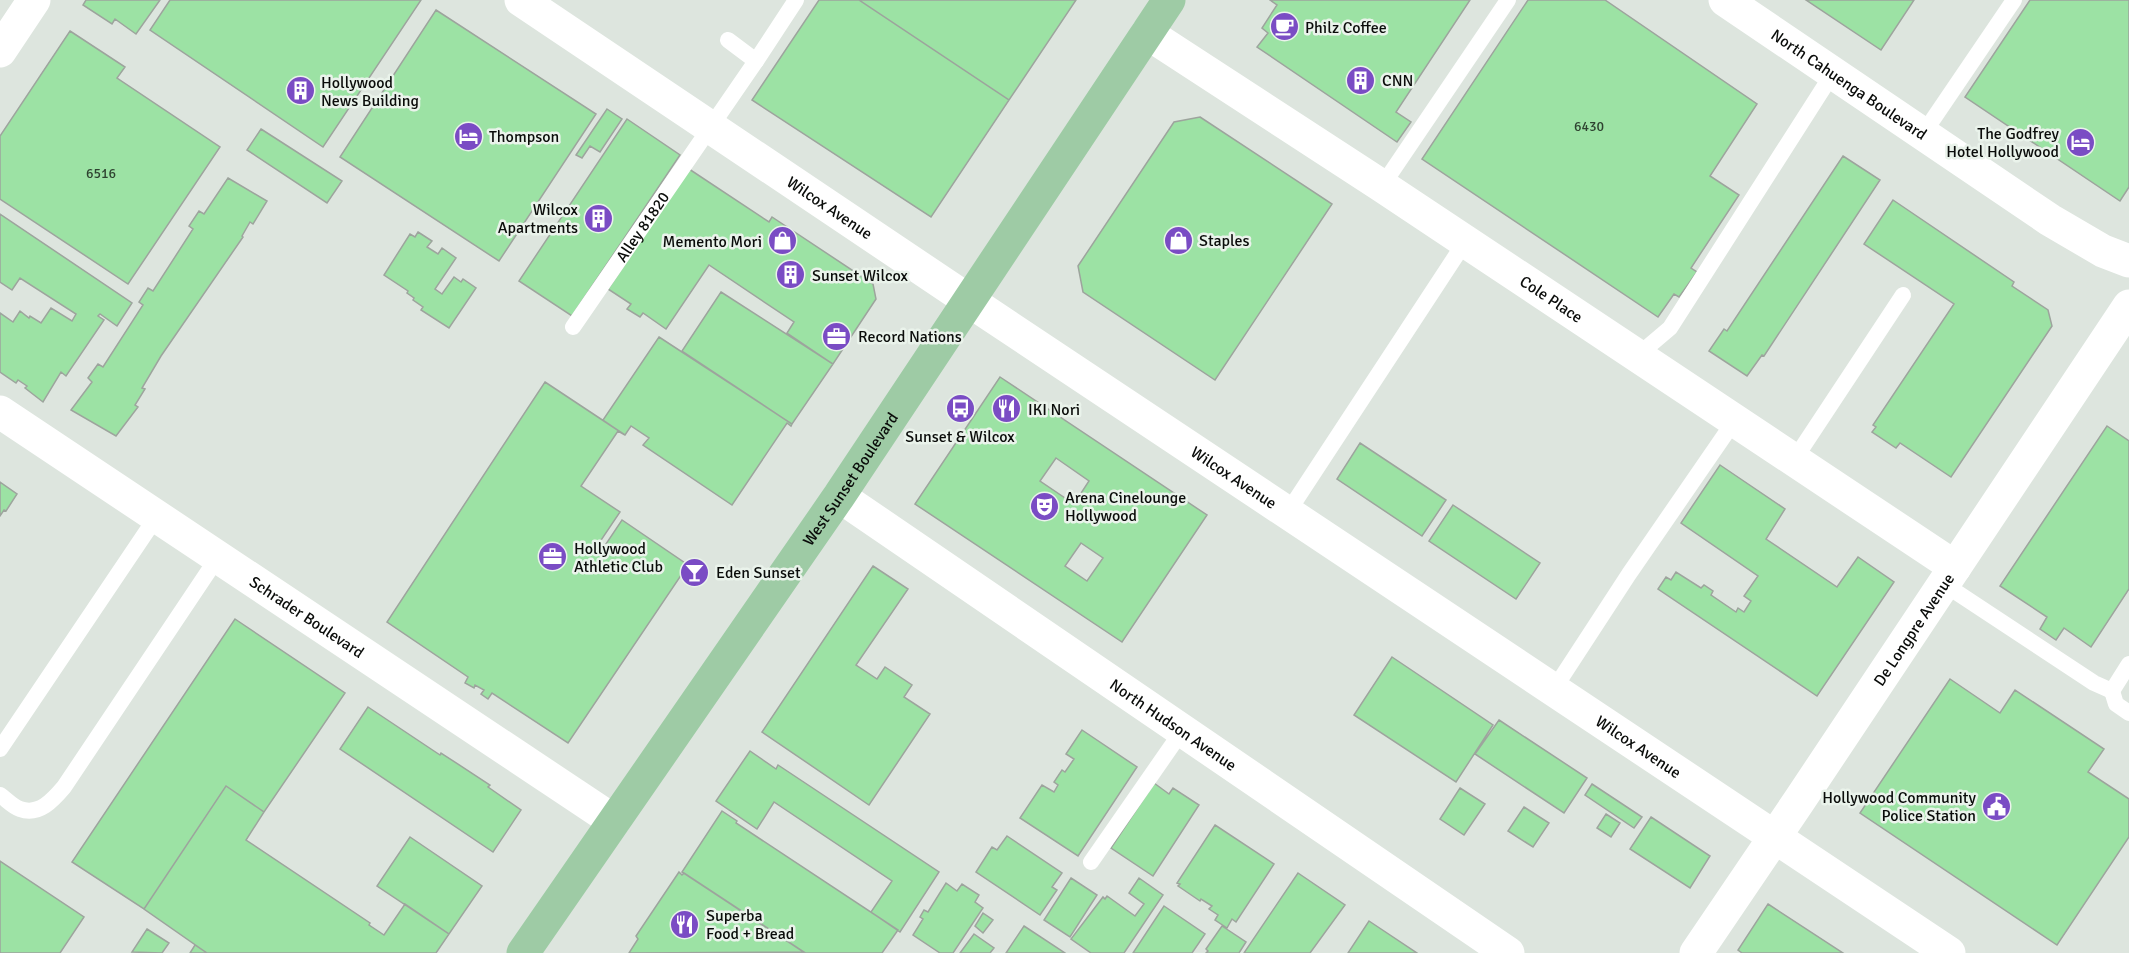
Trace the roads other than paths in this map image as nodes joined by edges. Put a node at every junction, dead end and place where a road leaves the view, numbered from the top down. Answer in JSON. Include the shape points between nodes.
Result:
{"nodes":[{"id":1,"x":34,"y":0,"type":"edge"},
{"id":2,"x":521,"y":0,"type":"edge"},
{"id":3,"x":1169,"y":0,"type":"edge"},
{"id":4,"x":1508,"y":0,"type":"edge"},
{"id":5,"x":1725,"y":0,"type":"edge"},
{"id":6,"x":2014,"y":0,"type":"edge"},
{"id":7,"x":792,"y":2,"type":"edge"},
{"id":8,"x":1147,"y":33,"type":"junction"},
{"id":9,"x":728,"y":40,"type":"dead end"},
{"id":10,"x":0,"y":51,"type":"edge"},
{"id":11,"x":756,"y":61,"type":"junction"},
{"id":12,"x":1833,"y":73,"type":"junction"},
{"id":13,"x":710,"y":127,"type":"junction"},
{"id":14,"x":1923,"y":134,"type":"junction"},
{"id":15,"x":1382,"y":186,"type":"junction"},
{"id":16,"x":1465,"y":242,"type":"junction"},
{"id":17,"x":2129,"y":261,"type":"edge"},
{"id":18,"x":1903,"y":295,"type":"dead end"},
{"id":19,"x":968,"y":300,"type":"junction"},
{"id":20,"x":2129,"y":306,"type":"edge"},
{"id":21,"x":573,"y":327,"type":"dead end"},
{"id":22,"x":1637,"y":356,"type":"junction"},
{"id":23,"x":0,"y":412,"type":"edge"},
{"id":24,"x":1735,"y":420,"type":"junction"},
{"id":25,"x":1794,"y":460,"type":"junction"},
{"id":26,"x":839,"y":496,"type":"junction"},
{"id":27,"x":1288,"y":512,"type":"junction"},
{"id":28,"x":157,"y":516,"type":"junction"},
{"id":29,"x":218,"y":557,"type":"junction"},
{"id":30,"x":1949,"y":576,"type":"junction"},
{"id":31,"x":2129,"y":664,"type":"edge"},
{"id":32,"x":1554,"y":689,"type":"junction"},
{"id":33,"x":2112,"y":691,"type":"junction"},
{"id":34,"x":2129,"y":713,"type":"edge"},
{"id":35,"x":1182,"y":731,"type":"junction"},
{"id":36,"x":0,"y":749,"type":"edge"},
{"id":37,"x":0,"y":795,"type":"edge"},
{"id":38,"x":614,"y":821,"type":"junction"},
{"id":39,"x":1775,"y":836,"type":"junction"},
{"id":40,"x":1091,"y":862,"type":"dead end"},
{"id":41,"x":523,"y":953,"type":"edge"},
{"id":42,"x":1508,"y":953,"type":"edge"},
{"id":43,"x":1696,"y":953,"type":"edge"},
{"id":44,"x":1949,"y":953,"type":"edge"}],
"edges":[{"from":1,"to":10,"type":"street"},
{"from":2,"to":13,"type":"street","name":"Wilcox Avenue"},
{"from":3,"to":8,"type":"main road","name":"West Sunset Boulevard"},
{"from":4,"to":15,"type":"lane"},
{"from":5,"to":12,"type":"street","name":"North Cahuenga Boulevard"},
{"from":6,"to":14,"type":"lane"},
{"from":7,"to":11,"type":"lane","name":"Alley 81820"},
{"from":8,"to":15,"type":"street","name":"Cole Place"},
{"from":8,"to":19,"type":"main road","name":"West Sunset Boulevard"},
{"from":9,"to":11,"type":"lane"},
{"from":11,"to":13,"type":"lane","name":"Alley 81820"},
{"from":12,"to":14,"type":"street","name":"North Cahuenga Boulevard"},
{"from":12,"to":22,"type":"lane","via":[[1670,328]]},
{"from":13,"to":19,"type":"street","name":"Wilcox Avenue"},
{"from":13,"to":21,"type":"lane","name":"Alley 81820"},
{"from":14,"to":17,"type":"street","name":"North Cahuenga Boulevard","via":[[2050,220],[2103,251]]},
{"from":15,"to":16,"type":"street","name":"Cole Place"},
{"from":16,"to":22,"type":"street","name":"Cole Place"},
{"from":16,"to":27,"type":"lane"},
{"from":18,"to":25,"type":"lane"},
{"from":19,"to":26,"type":"main road","name":"West Sunset Boulevard"},
{"from":19,"to":27,"type":"street","name":"Wilcox Avenue"},
{"from":20,"to":30,"type":"street","name":"De Longpre Avenue"},
{"from":22,"to":24,"type":"street","name":"Cole Place"},
{"from":23,"to":28,"type":"street","name":"Schrader Boulevard"},
{"from":24,"to":25,"type":"street","name":"Cole Place"},
{"from":24,"to":32,"type":"lane"},
{"from":25,"to":30,"type":"street","name":"Cole Place"},
{"from":26,"to":35,"type":"street","name":"North Hudson Avenue"},
{"from":26,"to":38,"type":"main road","name":"West Sunset Boulevard"},
{"from":27,"to":32,"type":"street","name":"Wilcox Avenue"},
{"from":28,"to":29,"type":"street","name":"Schrader Boulevard"},
{"from":28,"to":36,"type":"lane"},
{"from":29,"to":37,"type":"lane","via":[[52,802],[36,810],[20,809]]},
{"from":29,"to":38,"type":"street","name":"Schrader Boulevard"},
{"from":30,"to":33,"type":"lane","via":[[2094,683]]},
{"from":30,"to":39,"type":"street","name":"De Longpre Avenue"},
{"from":31,"to":33,"type":"lane"},
{"from":32,"to":39,"type":"street","name":"Wilcox Avenue"},
{"from":33,"to":34,"type":"lane","via":[[2116,704]]},
{"from":35,"to":40,"type":"lane"},
{"from":35,"to":42,"type":"street","name":"North Hudson Avenue"},
{"from":38,"to":41,"type":"main road","name":"West Sunset Boulevard"},
{"from":39,"to":43,"type":"street","name":"De Longpre Avenue"},
{"from":39,"to":44,"type":"street","name":"Wilcox Avenue"}]}
